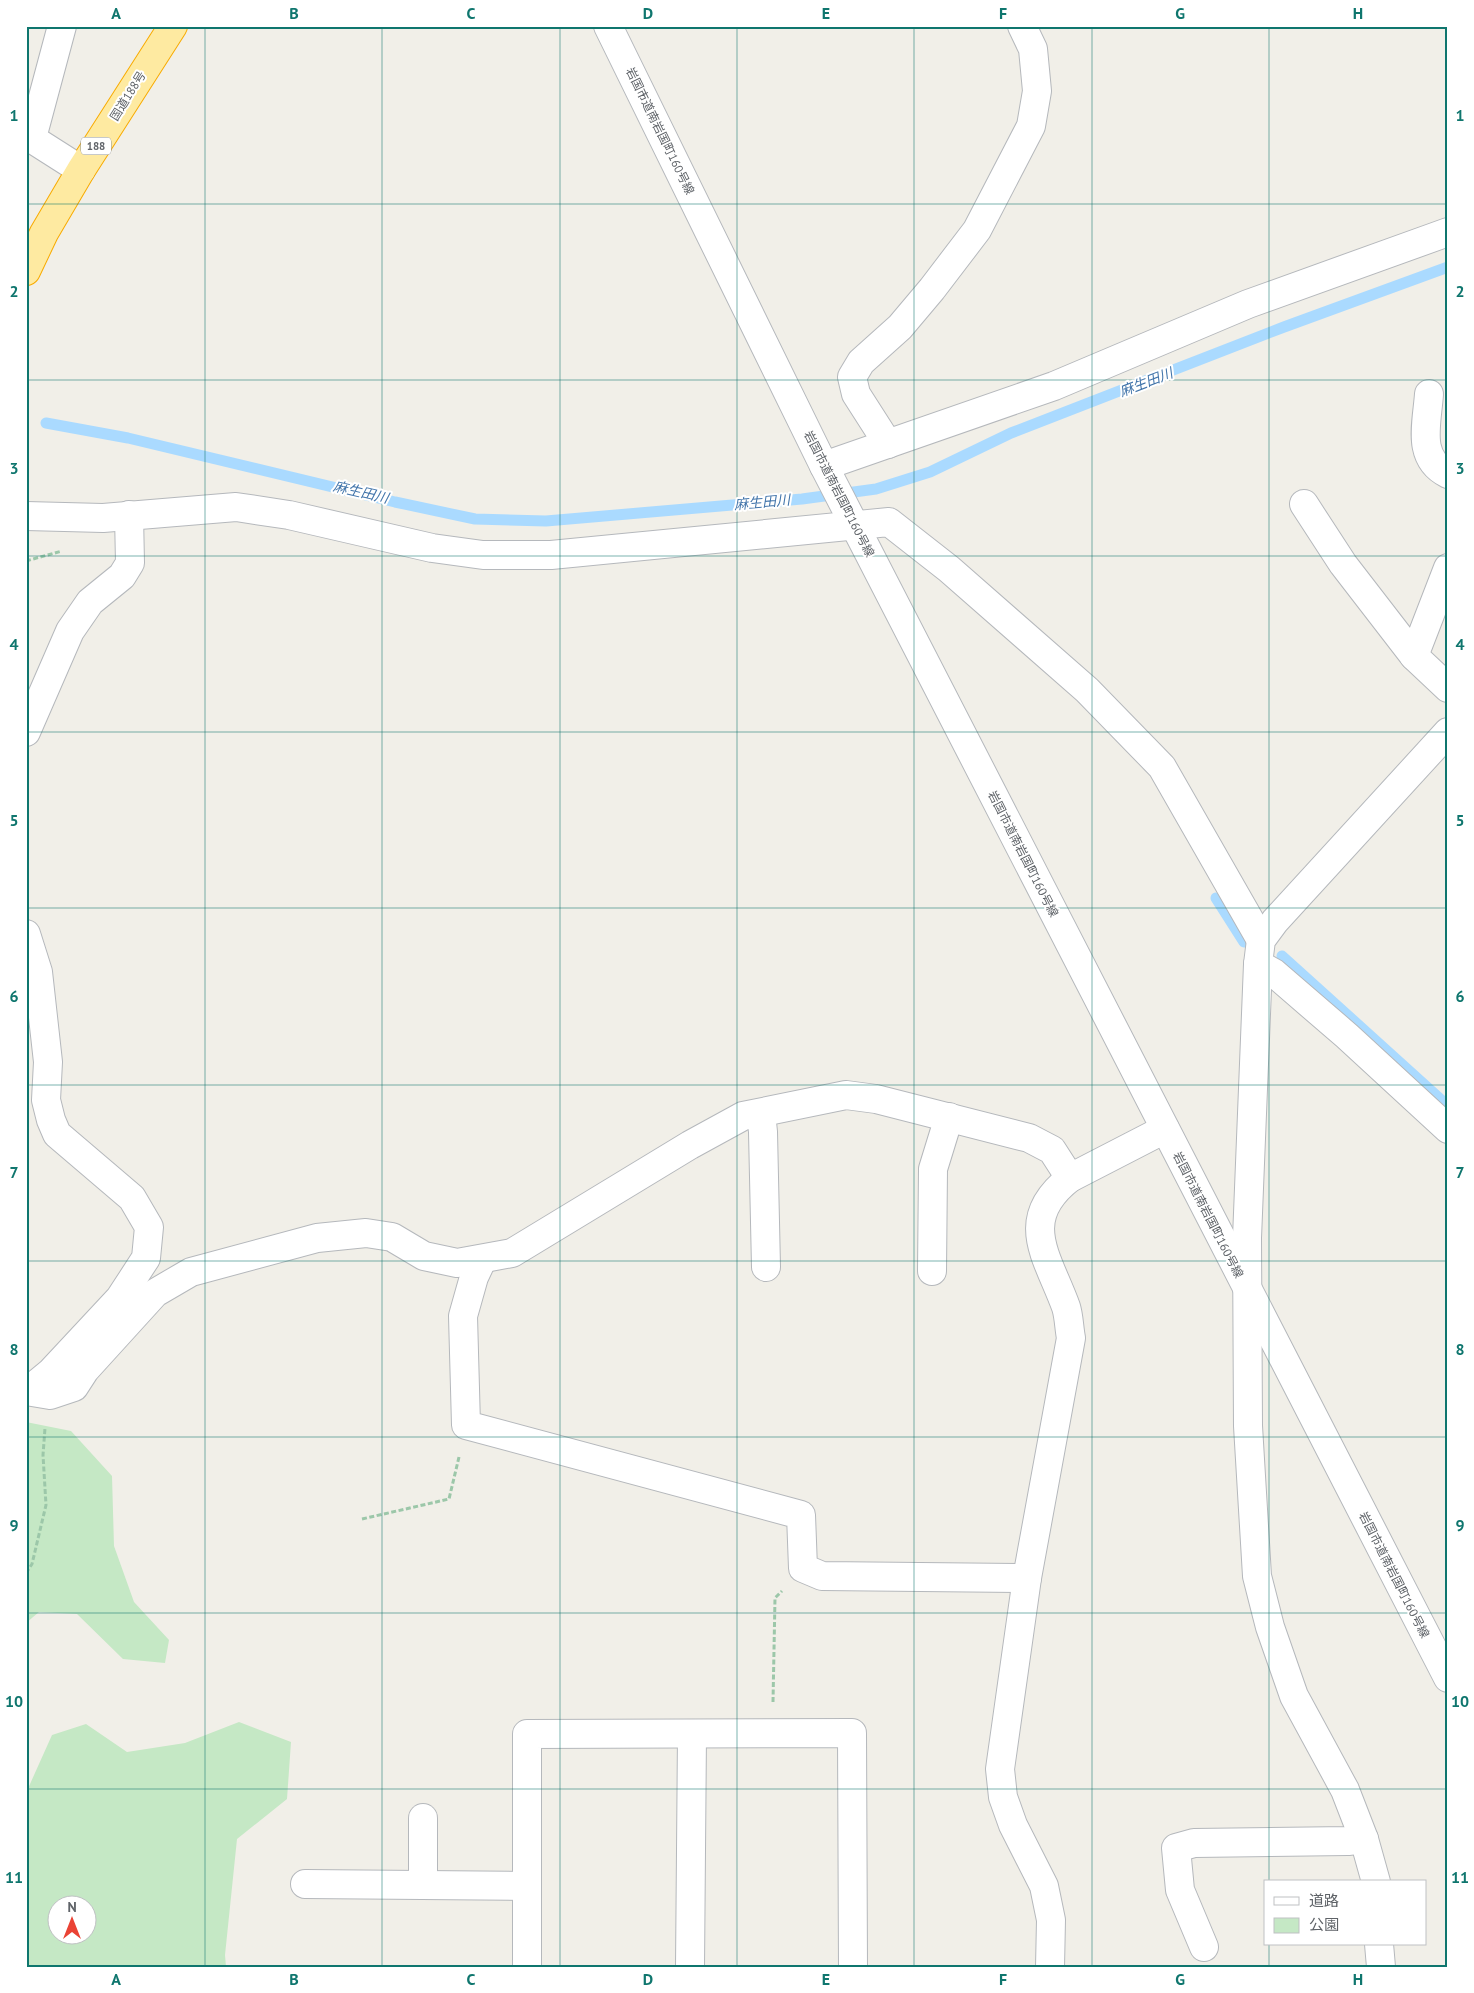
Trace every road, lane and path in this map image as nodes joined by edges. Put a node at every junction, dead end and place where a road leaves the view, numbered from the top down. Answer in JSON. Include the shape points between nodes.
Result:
{"nodes":[{"id":1,"x":62,"y":26,"type":"edge"},
{"id":2,"x":173,"y":26,"type":"edge"},
{"id":3,"x":608,"y":26,"type":"edge"},
{"id":4,"x":1022,"y":26,"type":"edge"},
{"id":5,"x":29,"y":137,"type":"edge"},
{"id":6,"x":81,"y":170,"type":"junction"},
{"id":7,"x":1448,"y":232,"type":"edge"},
{"id":8,"x":26,"y":271,"type":"edge"},
{"id":9,"x":1429,"y":394,"type":"dead end"},
{"id":10,"x":888,"y":444,"type":"junction"},
{"id":11,"x":824,"y":466,"type":"junction"},
{"id":12,"x":1448,"y":474,"type":"edge"},
{"id":13,"x":1304,"y":504,"type":"dead end"},
{"id":14,"x":128,"y":515,"type":"junction"},
{"id":15,"x":26,"y":516,"type":"edge"},
{"id":16,"x":854,"y":526,"type":"junction"},
{"id":17,"x":1448,"y":568,"type":"edge"},
{"id":18,"x":1414,"y":656,"type":"junction"},
{"id":19,"x":1448,"y":688,"type":"edge"},
{"id":20,"x":26,"y":732,"type":"edge"},
{"id":21,"x":1448,"y":732,"type":"edge"},
{"id":22,"x":26,"y":934,"type":"edge"},
{"id":23,"x":1260,"y":952,"type":"junction"},
{"id":24,"x":761,"y":1113,"type":"junction"},
{"id":25,"x":949,"y":1118,"type":"junction"},
{"id":26,"x":1165,"y":1129,"type":"junction"},
{"id":27,"x":1448,"y":1129,"type":"edge"},
{"id":28,"x":1070,"y":1178,"type":"junction"},
{"id":29,"x":482,"y":1260,"type":"junction"},
{"id":30,"x":766,"y":1267,"type":"dead end"},
{"id":31,"x":932,"y":1272,"type":"dead end"},
{"id":32,"x":1247,"y":1290,"type":"junction"},
{"id":33,"x":35,"y":1392,"type":"edge"},
{"id":34,"x":466,"y":1425,"type":"junction"},
{"id":35,"x":362,"y":1519,"type":"dead end"},
{"id":36,"x":803,"y":1568,"type":"junction"},
{"id":37,"x":26,"y":1573,"type":"edge"},
{"id":38,"x":1027,"y":1578,"type":"junction"},
{"id":39,"x":1448,"y":1678,"type":"edge"},
{"id":40,"x":773,"y":1733,"type":"junction"},
{"id":41,"x":692,"y":1734,"type":"junction"},
{"id":42,"x":422,"y":1818,"type":"dead end"},
{"id":43,"x":1364,"y":1839,"type":"junction"},
{"id":44,"x":1375,"y":1880,"type":"edge"},
{"id":45,"x":305,"y":1884,"type":"dead end"},
{"id":46,"x":424,"y":1885,"type":"junction"},
{"id":47,"x":527,"y":1886,"type":"junction"},
{"id":48,"x":1379,"y":1946,"type":"edge"},
{"id":49,"x":1204,"y":1947,"type":"dead end"},
{"id":50,"x":527,"y":1967,"type":"edge"},
{"id":51,"x":690,"y":1967,"type":"edge"},
{"id":52,"x":853,"y":1967,"type":"edge"},
{"id":53,"x":1050,"y":1967,"type":"edge"},
{"id":54,"x":1380,"y":1967,"type":"edge"}],
"edges":[{"from":1,"to":5,"type":"street"},
{"from":2,"to":6,"type":"highway","name":"国道188号","number":"188"},
{"from":3,"to":11,"type":"street","name":"岩国市道南岩国町160号線"},
{"from":4,"to":10,"type":"street","via":[[1032,49],[1037,91],[1031,126],[977,230],[926,297],[900,327],[861,362],[852,377],[856,394]]},
{"from":5,"to":6,"type":"street"},
{"from":6,"to":8,"type":"highway","name":"国道188号","number":"188"},
{"from":7,"to":10,"type":"street","via":[[1248,304],[1054,386]]},
{"from":9,"to":12,"type":"street","via":[[1425,449],[1437,469]]},
{"from":10,"to":11,"type":"street"},
{"from":11,"to":16,"type":"street","name":"岩国市道南岩国町160号線"},
{"from":13,"to":18,"type":"street","via":[[1343,564]]},
{"from":14,"to":15,"type":"street","via":[[104,518]]},
{"from":14,"to":16,"type":"street","via":[[236,507],[290,515],[432,548],[483,555],[551,555]]},
{"from":14,"to":20,"type":"street","via":[[130,563],[122,576],[90,602],[70,630]]},
{"from":16,"to":23,"type":"street","via":[[889,522],[949,569],[1087,690],[1162,768]]},
{"from":16,"to":26,"type":"street","name":"岩国市道南岩国町160号線"},
{"from":17,"to":18,"type":"street"},
{"from":18,"to":19,"type":"street"},
{"from":21,"to":23,"type":"street"},
{"from":22,"to":33,"type":"street","via":[[38,972],[48,1062],[46,1100],[51,1120],[57,1134],[132,1198],[149,1227],[146,1258],[120,1298]]},
{"from":23,"to":27,"type":"street","via":[[1274,973]]},
{"from":23,"to":32,"type":"street","via":[[1246,1238]]},
{"from":24,"to":25,"type":"street","via":[[846,1095],[876,1099]]},
{"from":24,"to":29,"type":"street","via":[[744,1116],[690,1145],[512,1253]]},
{"from":24,"to":30,"type":"street"},
{"from":25,"to":28,"type":"street","via":[[1029,1138],[1052,1150]]},
{"from":25,"to":31,"type":"street","via":[[933,1169]]},
{"from":26,"to":28,"type":"street"},
{"from":26,"to":32,"type":"street","name":"岩国市道南岩国町160号線"},
{"from":28,"to":38,"type":"street","via":[[1056,1189],[1044,1207],[1039,1229],[1043,1250],[1067,1309],[1071,1338]]},
{"from":29,"to":33,"type":"street","via":[[457,1263],[432,1258],[392,1237],[366,1232],[318,1238],[191,1272],[154,1293],[85,1370],[74,1387]]},
{"from":29,"to":34,"type":"street","via":[[463,1316]]},
{"from":32,"to":39,"type":"street","name":"岩国市道南岩国町160号線"},
{"from":32,"to":43,"type":"street","via":[[1248,1426],[1257,1576],[1270,1627],[1294,1696],[1345,1790]]},
{"from":33,"to":37,"type":"path","via":[[46,1419],[43,1455],[46,1505],[32,1564]]},
{"from":34,"to":35,"type":"path","via":[[449,1499]]},
{"from":34,"to":36,"type":"street","via":[[801,1515]]},
{"from":36,"to":38,"type":"street","via":[[822,1576]]},
{"from":36,"to":40,"type":"path","via":[[775,1598]]},
{"from":38,"to":53,"type":"street","via":[[1000,1769],[1003,1797],[1013,1825],[1044,1886],[1051,1920]]},
{"from":40,"to":41,"type":"street"},
{"from":40,"to":52,"type":"street","via":[[852,1733]]},
{"from":41,"to":47,"type":"street","via":[[526,1734]]},
{"from":41,"to":51,"type":"street"},
{"from":42,"to":46,"type":"street"},
{"from":43,"to":44,"type":"street"},
{"from":43,"to":49,"type":"street","via":[[1194,1843],[1176,1848],[1180,1890]]},
{"from":45,"to":46,"type":"street"},
{"from":46,"to":47,"type":"street"},
{"from":47,"to":50,"type":"street"},
{"from":48,"to":54,"type":"street"}]}
